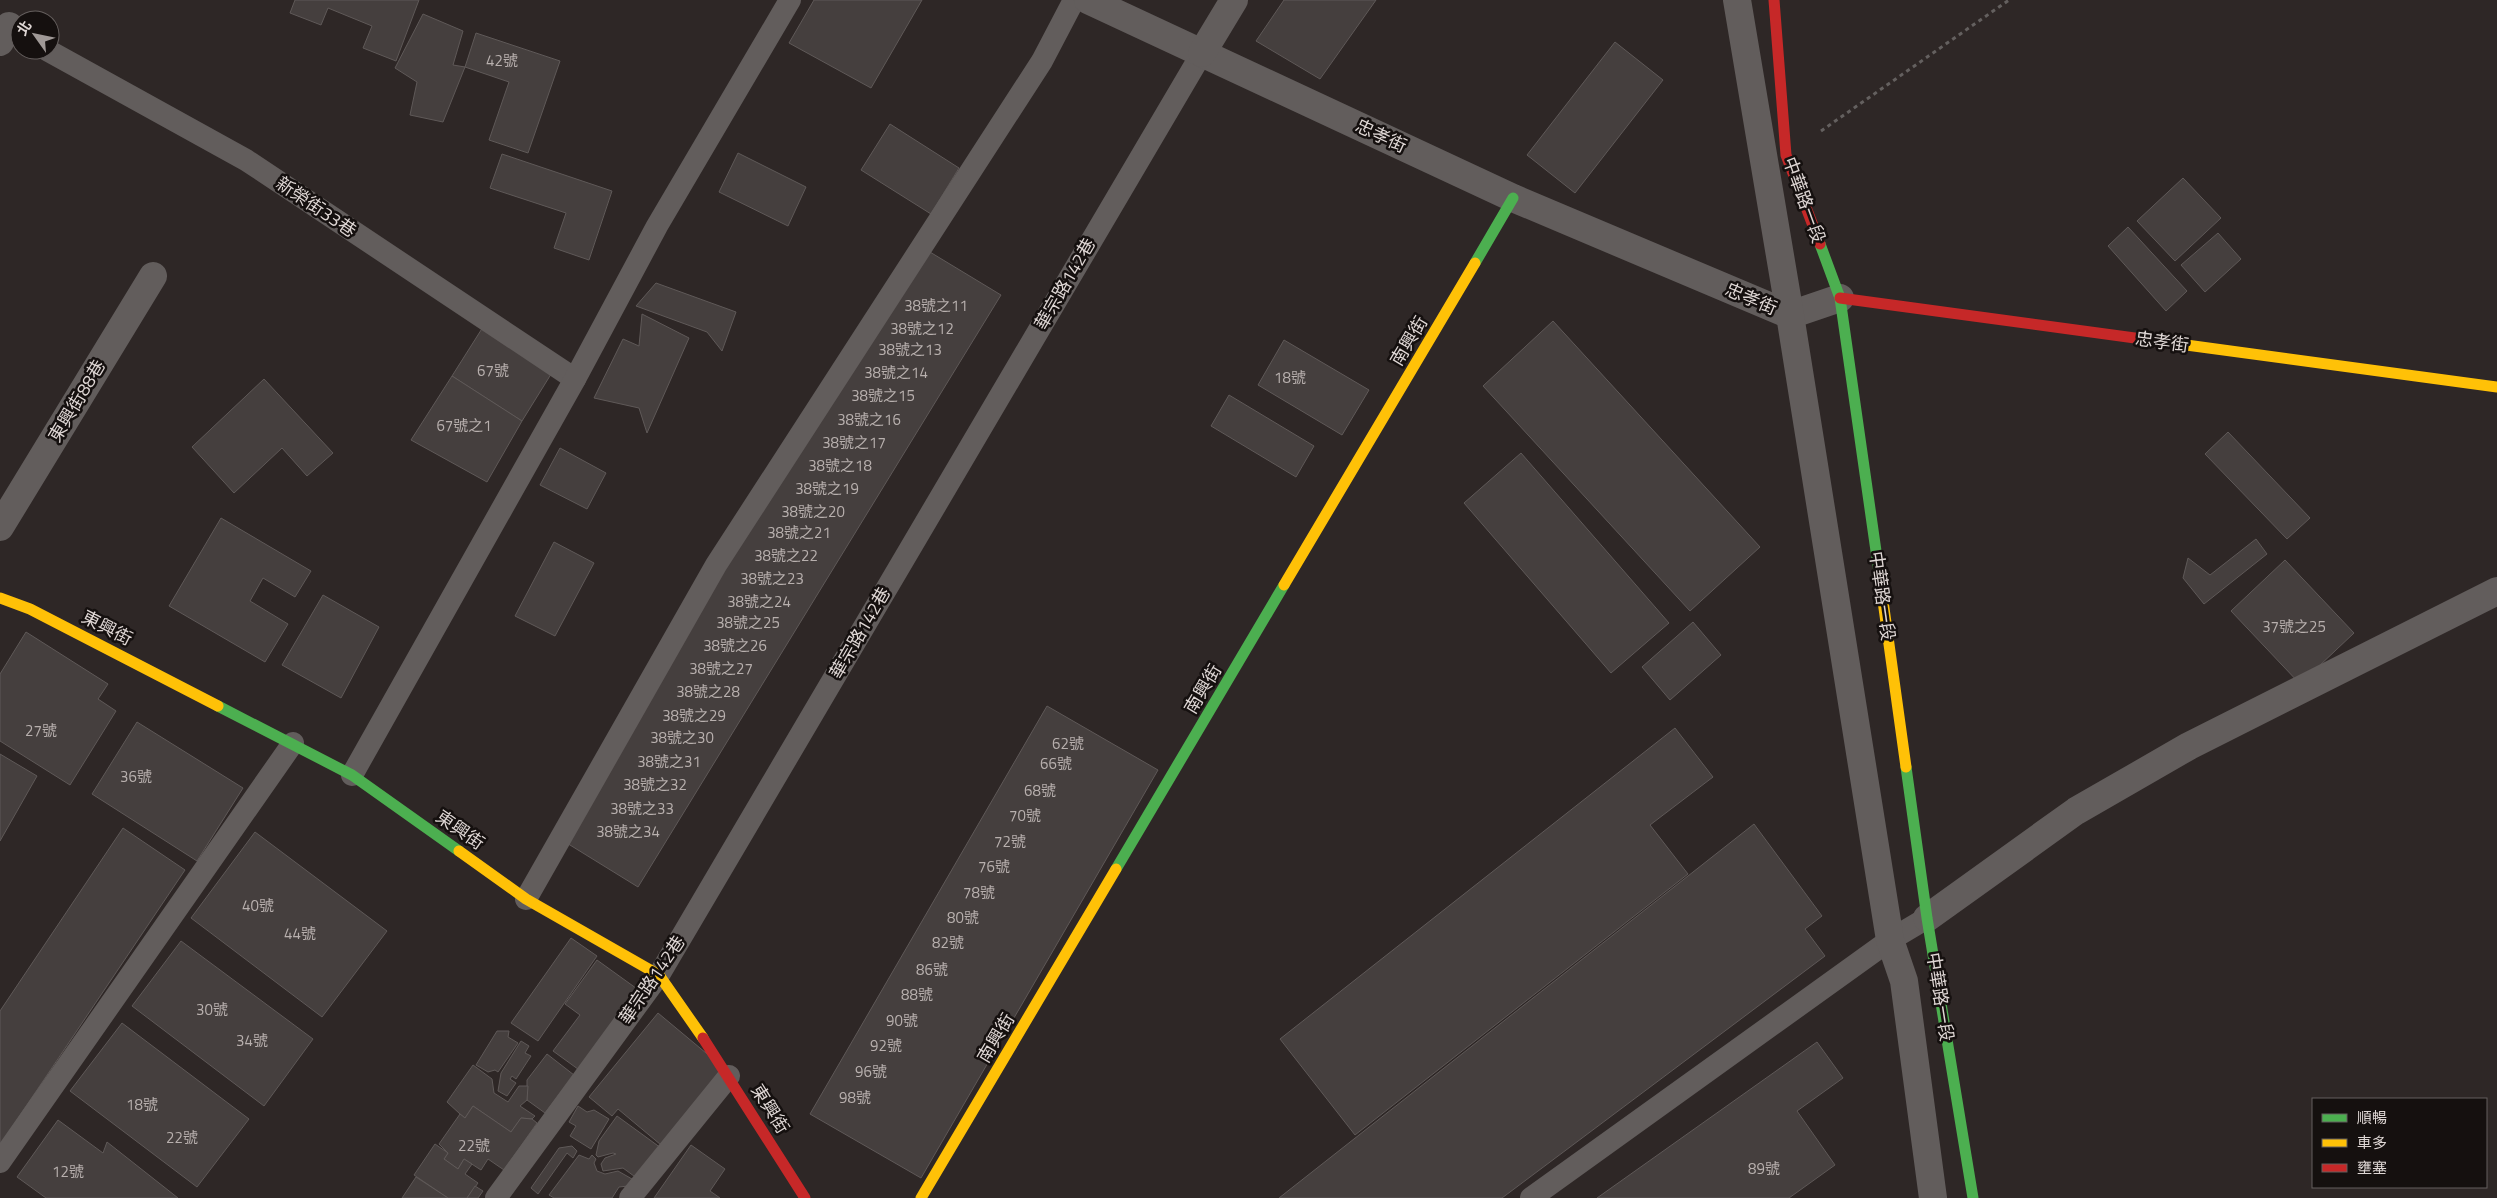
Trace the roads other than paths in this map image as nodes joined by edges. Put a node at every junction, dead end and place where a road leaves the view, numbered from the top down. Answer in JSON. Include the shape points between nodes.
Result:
{"nodes":[{"id":1,"x":790,"y":0,"type":"edge"},
{"id":2,"x":1074,"y":0,"type":"edge"},
{"id":3,"x":1088,"y":0,"type":"edge"},
{"id":4,"x":1234,"y":0,"type":"edge"},
{"id":5,"x":1737,"y":0,"type":"edge"},
{"id":6,"x":1774,"y":0,"type":"edge"},
{"id":7,"x":1202,"y":52,"type":"junction"},
{"id":8,"x":60,"y":57,"type":"edge"},
{"id":9,"x":1513,"y":198,"type":"junction"},
{"id":10,"x":153,"y":276,"type":"dead end"},
{"id":11,"x":1840,"y":298,"type":"junction"},
{"id":12,"x":1790,"y":315,"type":"junction"},
{"id":13,"x":575,"y":379,"type":"junction"},
{"id":14,"x":2497,"y":387,"type":"edge"},
{"id":15,"x":0,"y":527,"type":"edge"},
{"id":16,"x":2497,"y":591,"type":"edge"},
{"id":17,"x":0,"y":598,"type":"edge"},
{"id":18,"x":293,"y":743,"type":"junction"},
{"id":19,"x":352,"y":775,"type":"junction"},
{"id":20,"x":526,"y":899,"type":"junction"},
{"id":21,"x":1927,"y":918,"type":"junction"},
{"id":22,"x":1890,"y":940,"type":"junction"},
{"id":23,"x":659,"y":975,"type":"junction"},
{"id":24,"x":729,"y":1076,"type":"junction"},
{"id":25,"x":0,"y":1162,"type":"edge"},
{"id":26,"x":496,"y":1198,"type":"edge"},
{"id":27,"x":630,"y":1198,"type":"edge"},
{"id":28,"x":805,"y":1198,"type":"edge"},
{"id":29,"x":921,"y":1198,"type":"edge"},
{"id":30,"x":1531,"y":1198,"type":"edge"},
{"id":31,"x":1933,"y":1198,"type":"edge"},
{"id":32,"x":1973,"y":1198,"type":"edge"}],
"edges":[{"from":1,"to":13,"type":"lane","via":[[658,226]]},
{"from":2,"to":20,"type":"lane","via":[[1042,62],[716,565]]},
{"from":3,"to":7,"type":"street","name":"忠孝街"},
{"from":4,"to":7,"type":"street"},
{"from":5,"to":12,"type":"street","name":"中華路一段"},
{"from":6,"to":11,"type":"street","name":"中華路一段","via":[[1786,155]]},
{"from":7,"to":9,"type":"street","name":"忠孝街"},
{"from":7,"to":23,"type":"lane","name":"華宗路142巷"},
{"from":8,"to":13,"type":"lane","name":"新榮街33巷","via":[[246,160]]},
{"from":9,"to":12,"type":"street","name":"忠孝街"},
{"from":9,"to":29,"type":"street","name":"南興街"},
{"from":10,"to":15,"type":"street","name":"東興街88巷"},
{"from":11,"to":12,"type":"street","name":"忠孝街"},
{"from":11,"to":14,"type":"street","name":"忠孝街"},
{"from":11,"to":21,"type":"street","name":"中華路一段"},
{"from":12,"to":22,"type":"street","name":"中華路一段"},
{"from":13,"to":19,"type":"lane"},
{"from":16,"to":21,"type":"street","via":[[2189,746],[2076,811]]},
{"from":17,"to":18,"type":"street","name":"東興街","via":[[30,609]]},
{"from":18,"to":19,"type":"street","name":"東興街"},
{"from":18,"to":25,"type":"lane"},
{"from":19,"to":20,"type":"street","name":"東興街"},
{"from":20,"to":23,"type":"street","name":"東興街"},
{"from":21,"to":22,"type":"lane"},
{"from":21,"to":32,"type":"street","name":"中華路一段"},
{"from":22,"to":30,"type":"lane"},
{"from":22,"to":31,"type":"street","name":"中華路一段","via":[[1904,981]]},
{"from":23,"to":24,"type":"street","name":"東興街"},
{"from":23,"to":26,"type":"lane","name":"華宗路142巷"},
{"from":24,"to":27,"type":"lane"},
{"from":24,"to":28,"type":"street","name":"東興街"}]}
